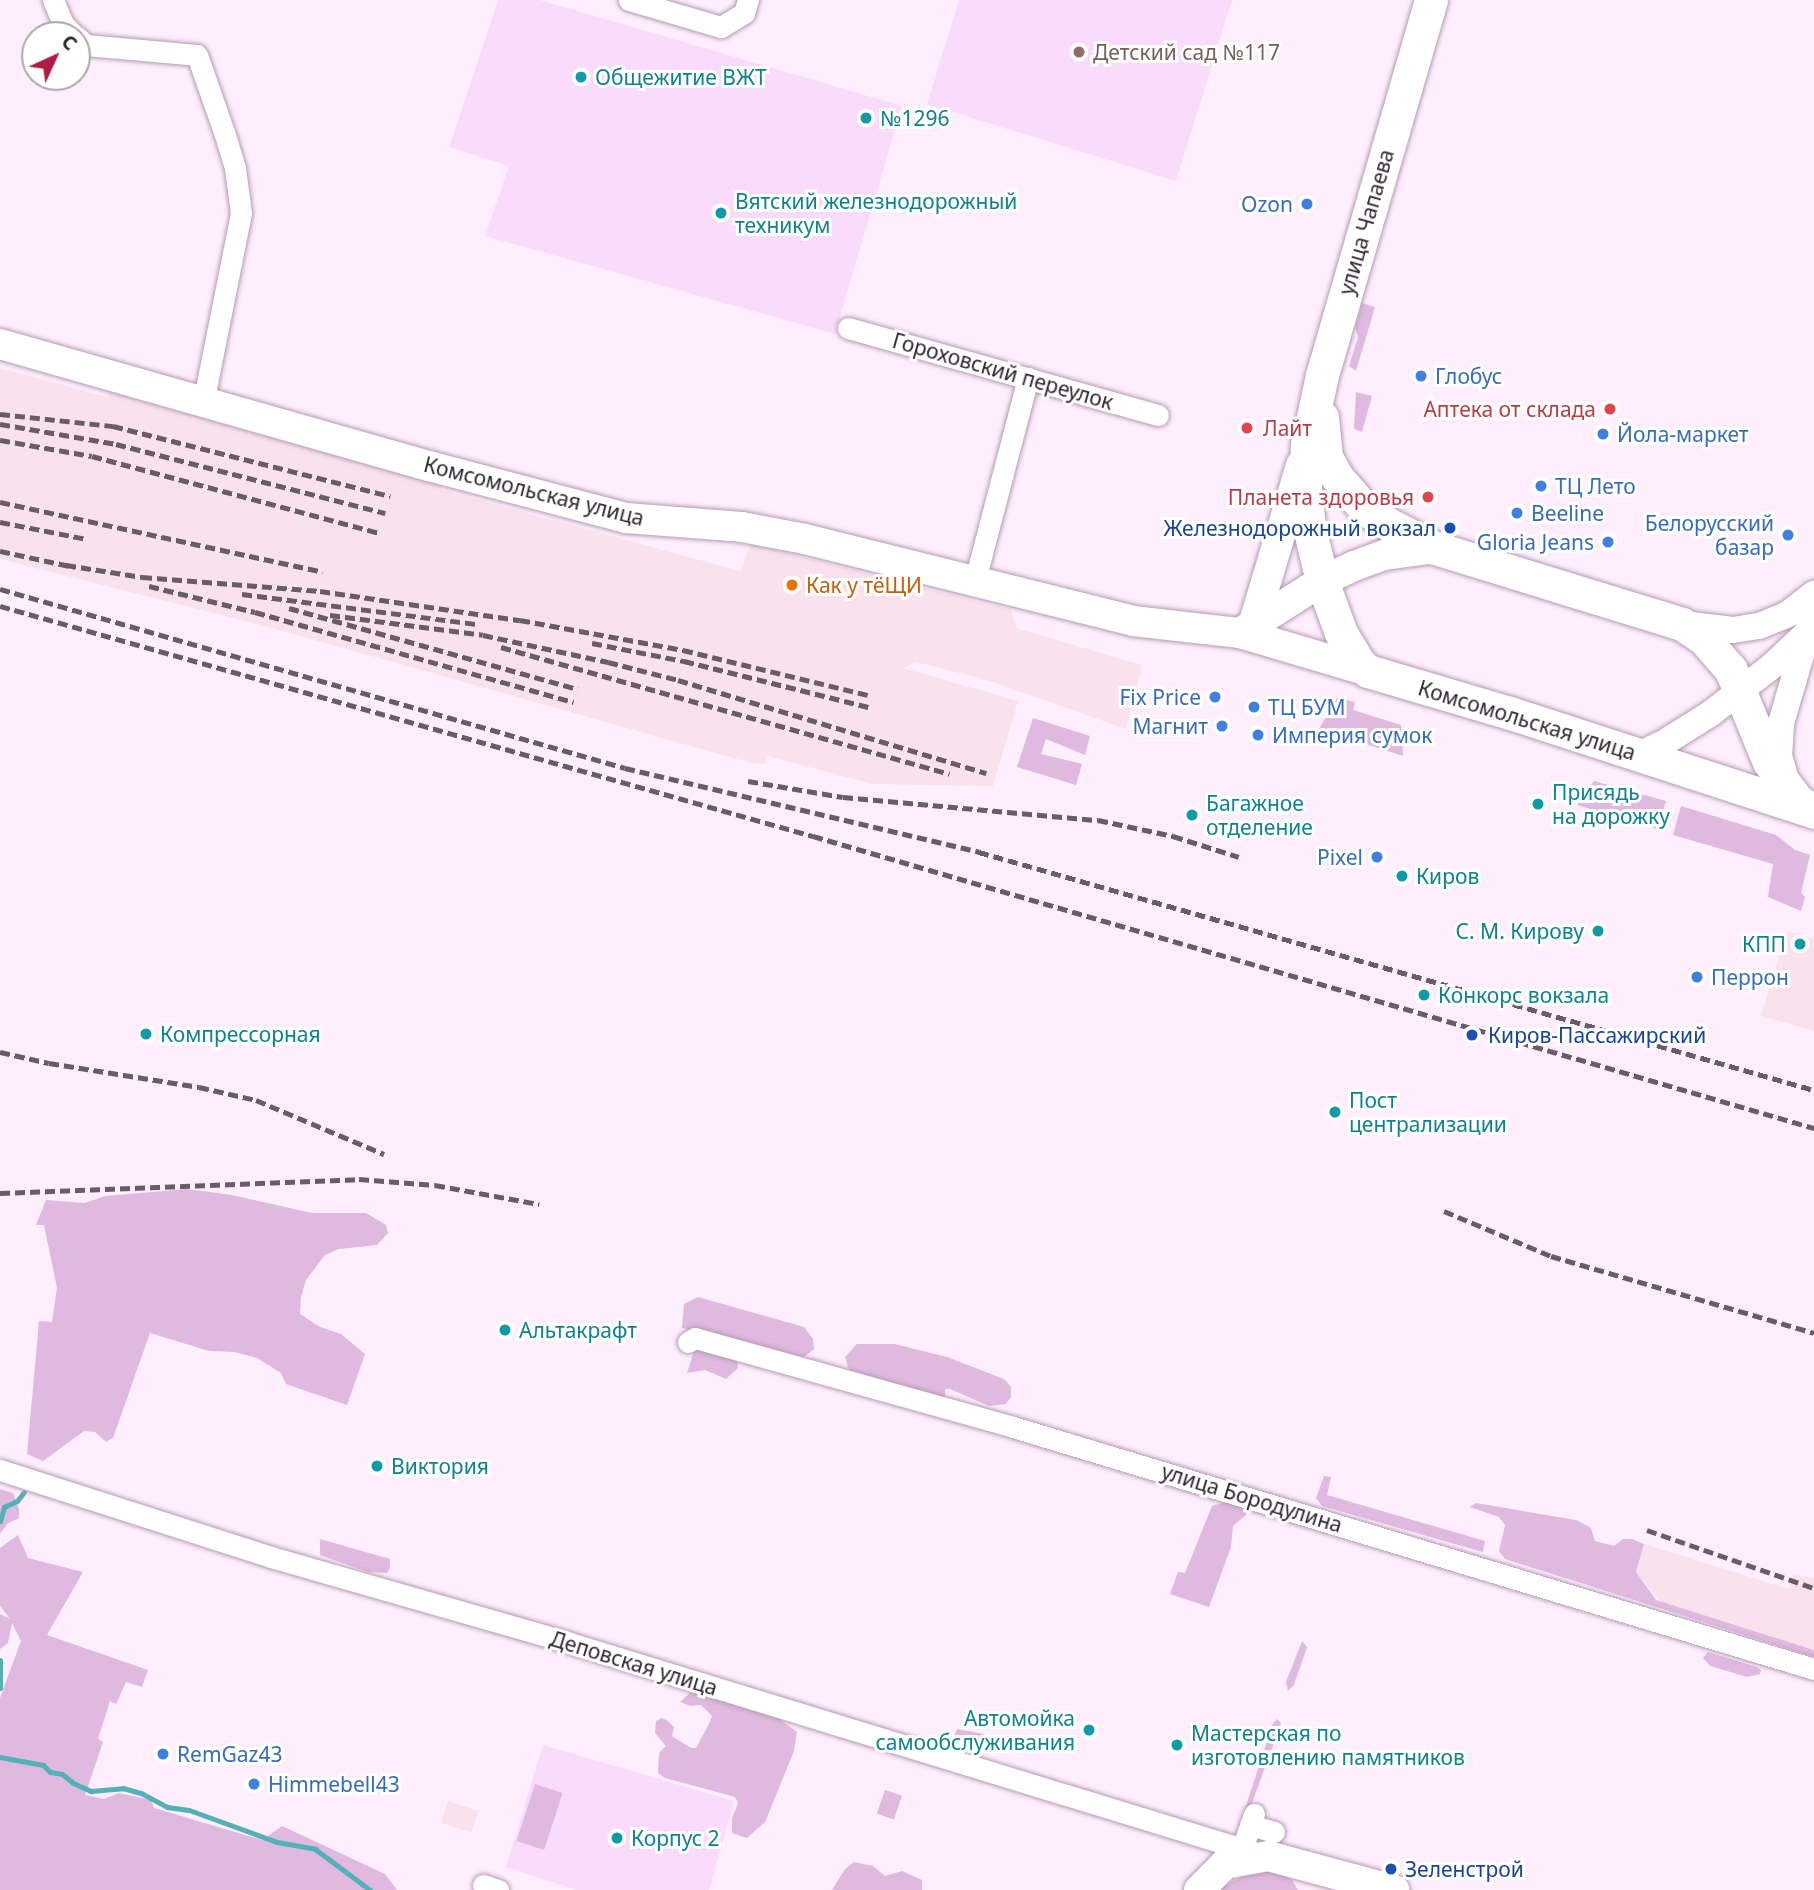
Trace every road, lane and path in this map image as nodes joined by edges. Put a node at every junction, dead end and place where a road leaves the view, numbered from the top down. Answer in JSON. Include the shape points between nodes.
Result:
{"nodes":[{"id":1,"x":53,"y":0,"type":"edge"},
{"id":2,"x":629,"y":0,"type":"edge"},
{"id":3,"x":748,"y":0,"type":"edge"},
{"id":4,"x":1431,"y":0,"type":"edge"},
{"id":5,"x":61,"y":21,"type":"edge"},
{"id":6,"x":91,"y":45,"type":"edge"},
{"id":7,"x":848,"y":327,"type":"dead end"},
{"id":8,"x":0,"y":344,"type":"edge"},
{"id":9,"x":1028,"y":378,"type":"junction"},
{"id":10,"x":1319,"y":386,"type":"junction"},
{"id":11,"x":203,"y":403,"type":"junction"},
{"id":12,"x":1158,"y":415,"type":"dead end"},
{"id":13,"x":1307,"y":445,"type":"junction"},
{"id":14,"x":1435,"y":548,"type":"junction"},
{"id":15,"x":975,"y":580,"type":"junction"},
{"id":16,"x":1322,"y":581,"type":"junction"},
{"id":17,"x":1814,"y":594,"type":"edge"},
{"id":18,"x":1811,"y":622,"type":"edge"},
{"id":19,"x":1682,"y":624,"type":"junction"},
{"id":20,"x":1247,"y":628,"type":"junction"},
{"id":21,"x":1368,"y":671,"type":"junction"},
{"id":22,"x":1741,"y":690,"type":"junction"},
{"id":23,"x":1639,"y":755,"type":"junction"},
{"id":24,"x":1808,"y":808,"type":"edge"},
{"id":25,"x":688,"y":1342,"type":"dead end"},
{"id":26,"x":0,"y":1470,"type":"edge"},
{"id":27,"x":1814,"y":1669,"type":"edge"},
{"id":28,"x":1252,"y":1820,"type":"dead end"},
{"id":29,"x":1261,"y":1846,"type":"junction"},
{"id":30,"x":1200,"y":1889,"type":"edge"},
{"id":31,"x":1394,"y":1890,"type":"edge"}],
"edges":[{"from":1,"to":5,"type":"street"},
{"from":2,"to":3,"type":"street","via":[[721,27],[744,13]]},
{"from":4,"to":10,"type":"main road","name":"улица Чапаева"},
{"from":6,"to":11,"type":"street","via":[[197,55],[235,168],[241,213]]},
{"from":7,"to":9,"type":"street","name":"Гороховский переулок"},
{"from":8,"to":11,"type":"main road","name":"Комсомольская улица"},
{"from":9,"to":12,"type":"street","name":"Гороховский переулок"},
{"from":9,"to":15,"type":"street"},
{"from":10,"to":13,"type":"main road","name":"улица Чапаева"},
{"from":10,"to":14,"type":"main road","via":[[1326,457],[1337,477],[1377,517]]},
{"from":11,"to":15,"type":"main road","name":"Комсомольская улица","via":[[626,518],[742,527]]},
{"from":13,"to":16,"type":"main road","name":"улица Чапаева","via":[[1306,507]]},
{"from":13,"to":20,"type":"main road","name":"улица Чапаева"},
{"from":14,"to":16,"type":"main road","via":[[1385,555]]},
{"from":14,"to":19,"type":"main road"},
{"from":15,"to":20,"type":"main road","name":"Комсомольская улица","via":[[1133,621]]},
{"from":16,"to":20,"type":"main road"},
{"from":16,"to":21,"type":"main road","name":"улица Чапаева","via":[[1341,633]]},
{"from":17,"to":19,"type":"street","via":[[1788,614],[1759,626],[1732,631]]},
{"from":18,"to":22,"type":"street","via":[[1772,666]]},
{"from":18,"to":24,"type":"street","via":[[1781,723],[1779,755],[1783,774]]},
{"from":19,"to":22,"type":"main road","via":[[1719,653]]},
{"from":20,"to":21,"type":"main road","name":"Комсомольская улица"},
{"from":21,"to":23,"type":"main road","name":"Комсомольская улица"},
{"from":22,"to":23,"type":"street","via":[[1688,729]]},
{"from":22,"to":24,"type":"main road","via":[[1769,762]]},
{"from":23,"to":24,"type":"main road","name":"Комсомольская улица"},
{"from":25,"to":27,"type":"street","name":"улица Бородулина","via":[[695,1338],[1013,1427]]},
{"from":26,"to":29,"type":"street","name":"Деповская улица","via":[[271,1557]]},
{"from":28,"to":29,"type":"street"},
{"from":29,"to":30,"type":"main road","name":"Деповская улица","via":[[1225,1864]]},
{"from":29,"to":31,"type":"main road","name":"Деповская улица"}]}
